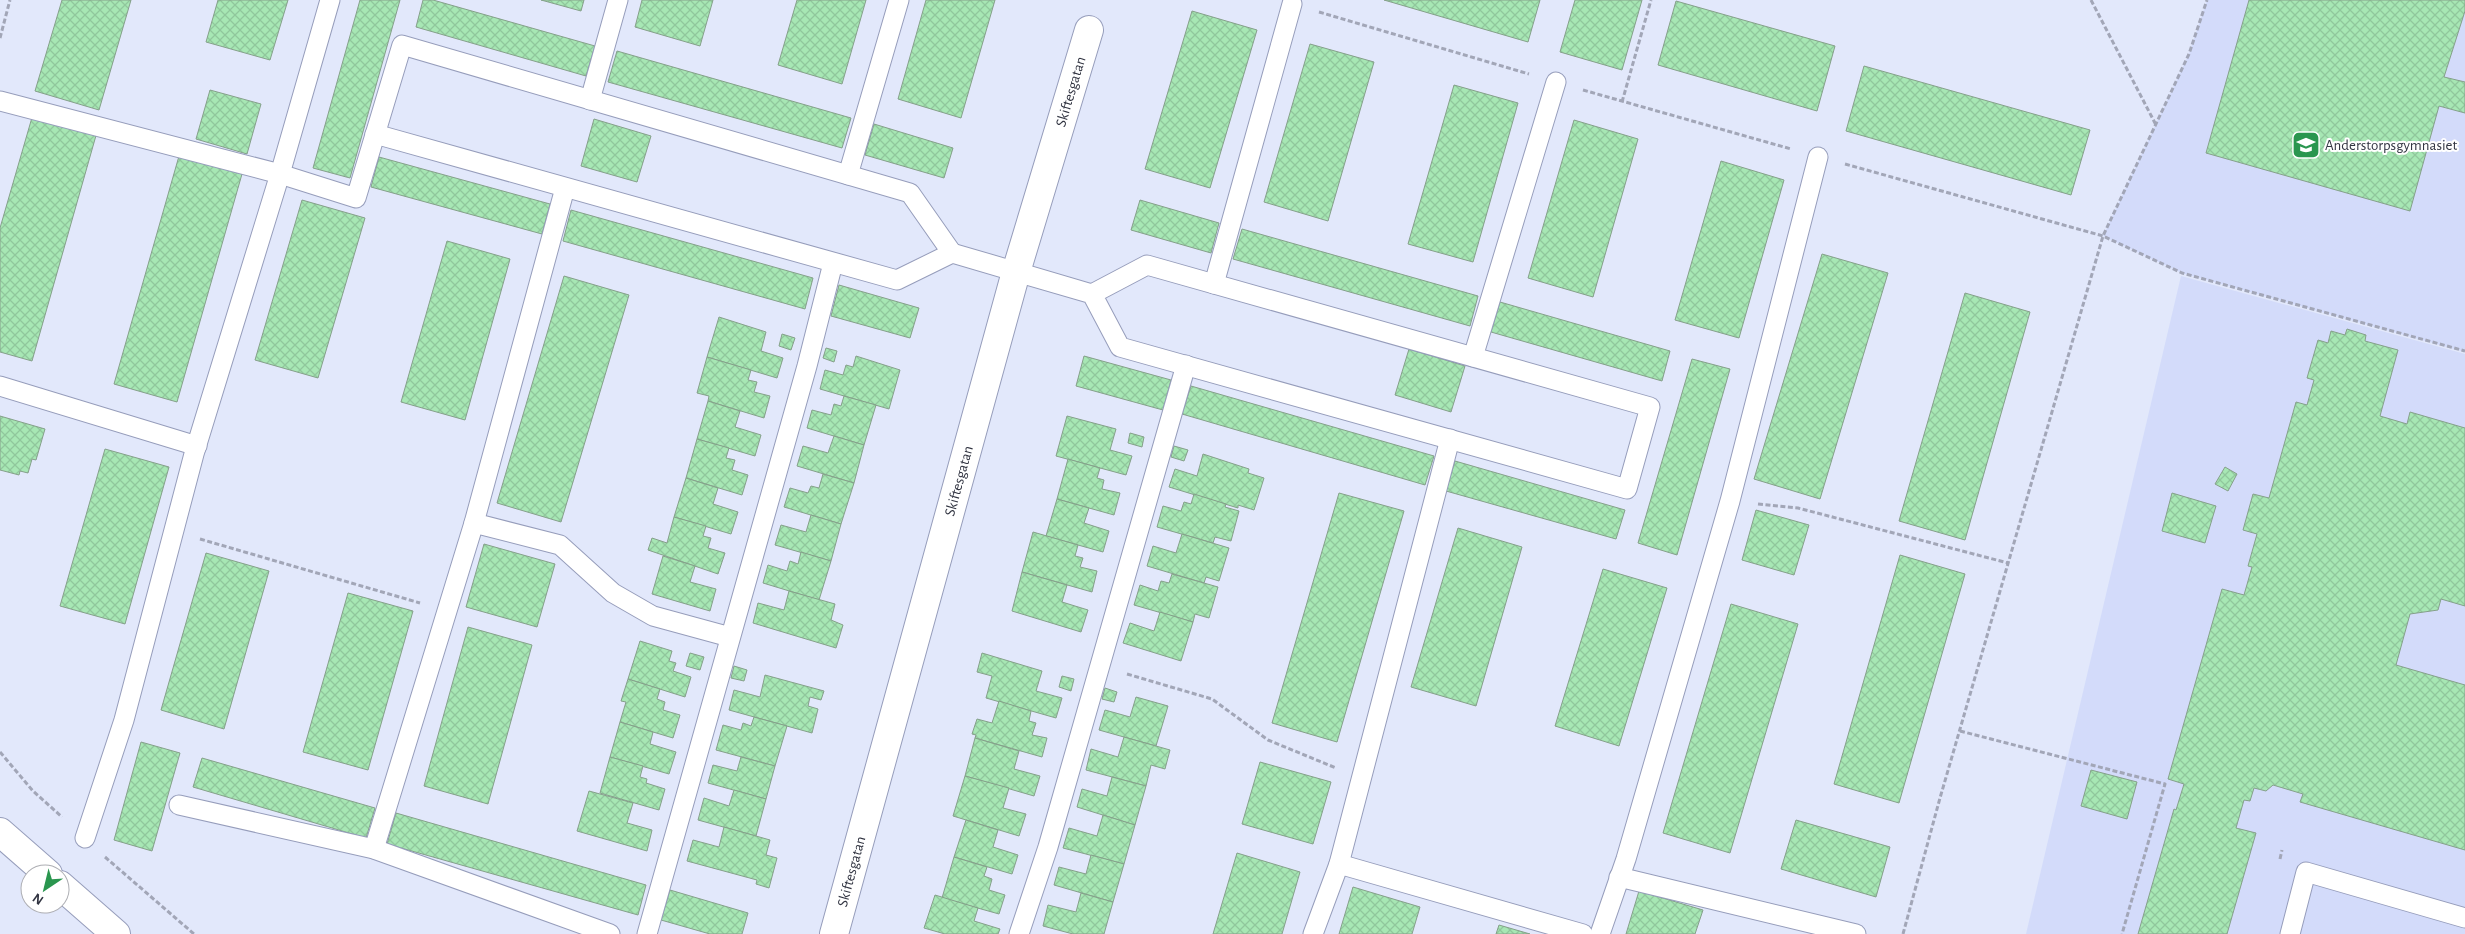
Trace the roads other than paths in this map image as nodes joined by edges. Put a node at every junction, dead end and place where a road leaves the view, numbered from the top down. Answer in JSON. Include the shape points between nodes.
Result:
{"nodes":[{"id":1,"x":330,"y":0,"type":"edge"},
{"id":2,"x":618,"y":0,"type":"edge"},
{"id":3,"x":898,"y":0,"type":"edge"},
{"id":4,"x":1292,"y":4,"type":"road end"},
{"id":5,"x":1089,"y":30,"type":"dead end"},
{"id":6,"x":1556,"y":82,"type":"road end"},
{"id":7,"x":590,"y":100,"type":"junction"},
{"id":8,"x":0,"y":101,"type":"edge"},
{"id":9,"x":375,"y":134,"type":"junction"},
{"id":10,"x":1818,"y":157,"type":"road end"},
{"id":11,"x":280,"y":174,"type":"junction"},
{"id":12,"x":848,"y":175,"type":"junction"},
{"id":13,"x":565,"y":188,"type":"junction"},
{"id":14,"x":952,"y":254,"type":"junction"},
{"id":15,"x":833,"y":263,"type":"junction"},
{"id":16,"x":1016,"y":272,"type":"junction"},
{"id":17,"x":1214,"y":284,"type":"junction"},
{"id":18,"x":1092,"y":294,"type":"junction"},
{"id":19,"x":1472,"y":357,"type":"junction"},
{"id":20,"x":1186,"y":365,"type":"junction"},
{"id":21,"x":0,"y":386,"type":"edge"},
{"id":22,"x":1450,"y":439,"type":"junction"},
{"id":23,"x":196,"y":446,"type":"junction"},
{"id":24,"x":474,"y":523,"type":"junction"},
{"id":25,"x":730,"y":637,"type":"junction"},
{"id":26,"x":179,"y":805,"type":"dead end"},
{"id":27,"x":0,"y":832,"type":"edge"},
{"id":28,"x":85,"y":838,"type":"dead end"},
{"id":29,"x":374,"y":849,"type":"junction"},
{"id":30,"x":37,"y":864,"type":"edge"},
{"id":31,"x":1339,"y":864,"type":"junction"},
{"id":32,"x":1619,"y":877,"type":"junction"},
{"id":33,"x":70,"y":894,"type":"edge"},
{"id":34,"x":2465,"y":918,"type":"edge"},
{"id":35,"x":116,"y":934,"type":"edge"},
{"id":36,"x":610,"y":934,"type":"edge"},
{"id":37,"x":647,"y":934,"type":"edge"},
{"id":38,"x":834,"y":934,"type":"edge"},
{"id":39,"x":1018,"y":934,"type":"edge"},
{"id":40,"x":1313,"y":934,"type":"edge"},
{"id":41,"x":1583,"y":934,"type":"edge"},
{"id":42,"x":1600,"y":934,"type":"edge"},
{"id":43,"x":1856,"y":934,"type":"edge"},
{"id":44,"x":2290,"y":934,"type":"edge"}],
"edges":[{"from":1,"to":11,"type":"lane"},
{"from":2,"to":7,"type":"lane"},
{"from":3,"to":12,"type":"lane"},
{"from":4,"to":17,"type":"lane"},
{"from":5,"to":16,"type":"street","name":"Skiftesgatan"},
{"from":6,"to":19,"type":"lane"},
{"from":7,"to":9,"type":"lane","via":[[402,45]]},
{"from":7,"to":12,"type":"lane"},
{"from":8,"to":11,"type":"lane"},
{"from":9,"to":11,"type":"lane","via":[[356,198]]},
{"from":9,"to":13,"type":"lane"},
{"from":10,"to":32,"type":"lane","via":[[1730,501]]},
{"from":11,"to":23,"type":"lane"},
{"from":12,"to":14,"type":"lane","via":[[910,193]]},
{"from":13,"to":15,"type":"lane"},
{"from":13,"to":24,"type":"lane"},
{"from":14,"to":15,"type":"lane","via":[[897,280]]},
{"from":14,"to":16,"type":"lane"},
{"from":15,"to":25,"type":"lane"},
{"from":16,"to":18,"type":"lane"},
{"from":16,"to":38,"type":"street","name":"Skiftesgatan"},
{"from":17,"to":18,"type":"lane","via":[[1147,265]]},
{"from":17,"to":19,"type":"lane"},
{"from":18,"to":20,"type":"lane","via":[[1120,347]]},
{"from":19,"to":22,"type":"lane","via":[[1650,407],[1627,489]]},
{"from":20,"to":22,"type":"lane"},
{"from":20,"to":39,"type":"lane","via":[[1048,847]]},
{"from":21,"to":23,"type":"lane"},
{"from":22,"to":31,"type":"lane"},
{"from":23,"to":28,"type":"lane","via":[[124,720]]},
{"from":24,"to":25,"type":"lane","via":[[560,545],[613,593],[653,616]]},
{"from":24,"to":29,"type":"lane"},
{"from":25,"to":37,"type":"lane"},
{"from":26,"to":29,"type":"lane"},
{"from":27,"to":30,"type":"street"},
{"from":29,"to":36,"type":"lane"},
{"from":31,"to":40,"type":"lane"},
{"from":31,"to":41,"type":"lane"},
{"from":32,"to":42,"type":"lane"},
{"from":32,"to":43,"type":"lane"},
{"from":33,"to":35,"type":"street"},
{"from":34,"to":44,"type":"lane","via":[[2306,872]]}]}
